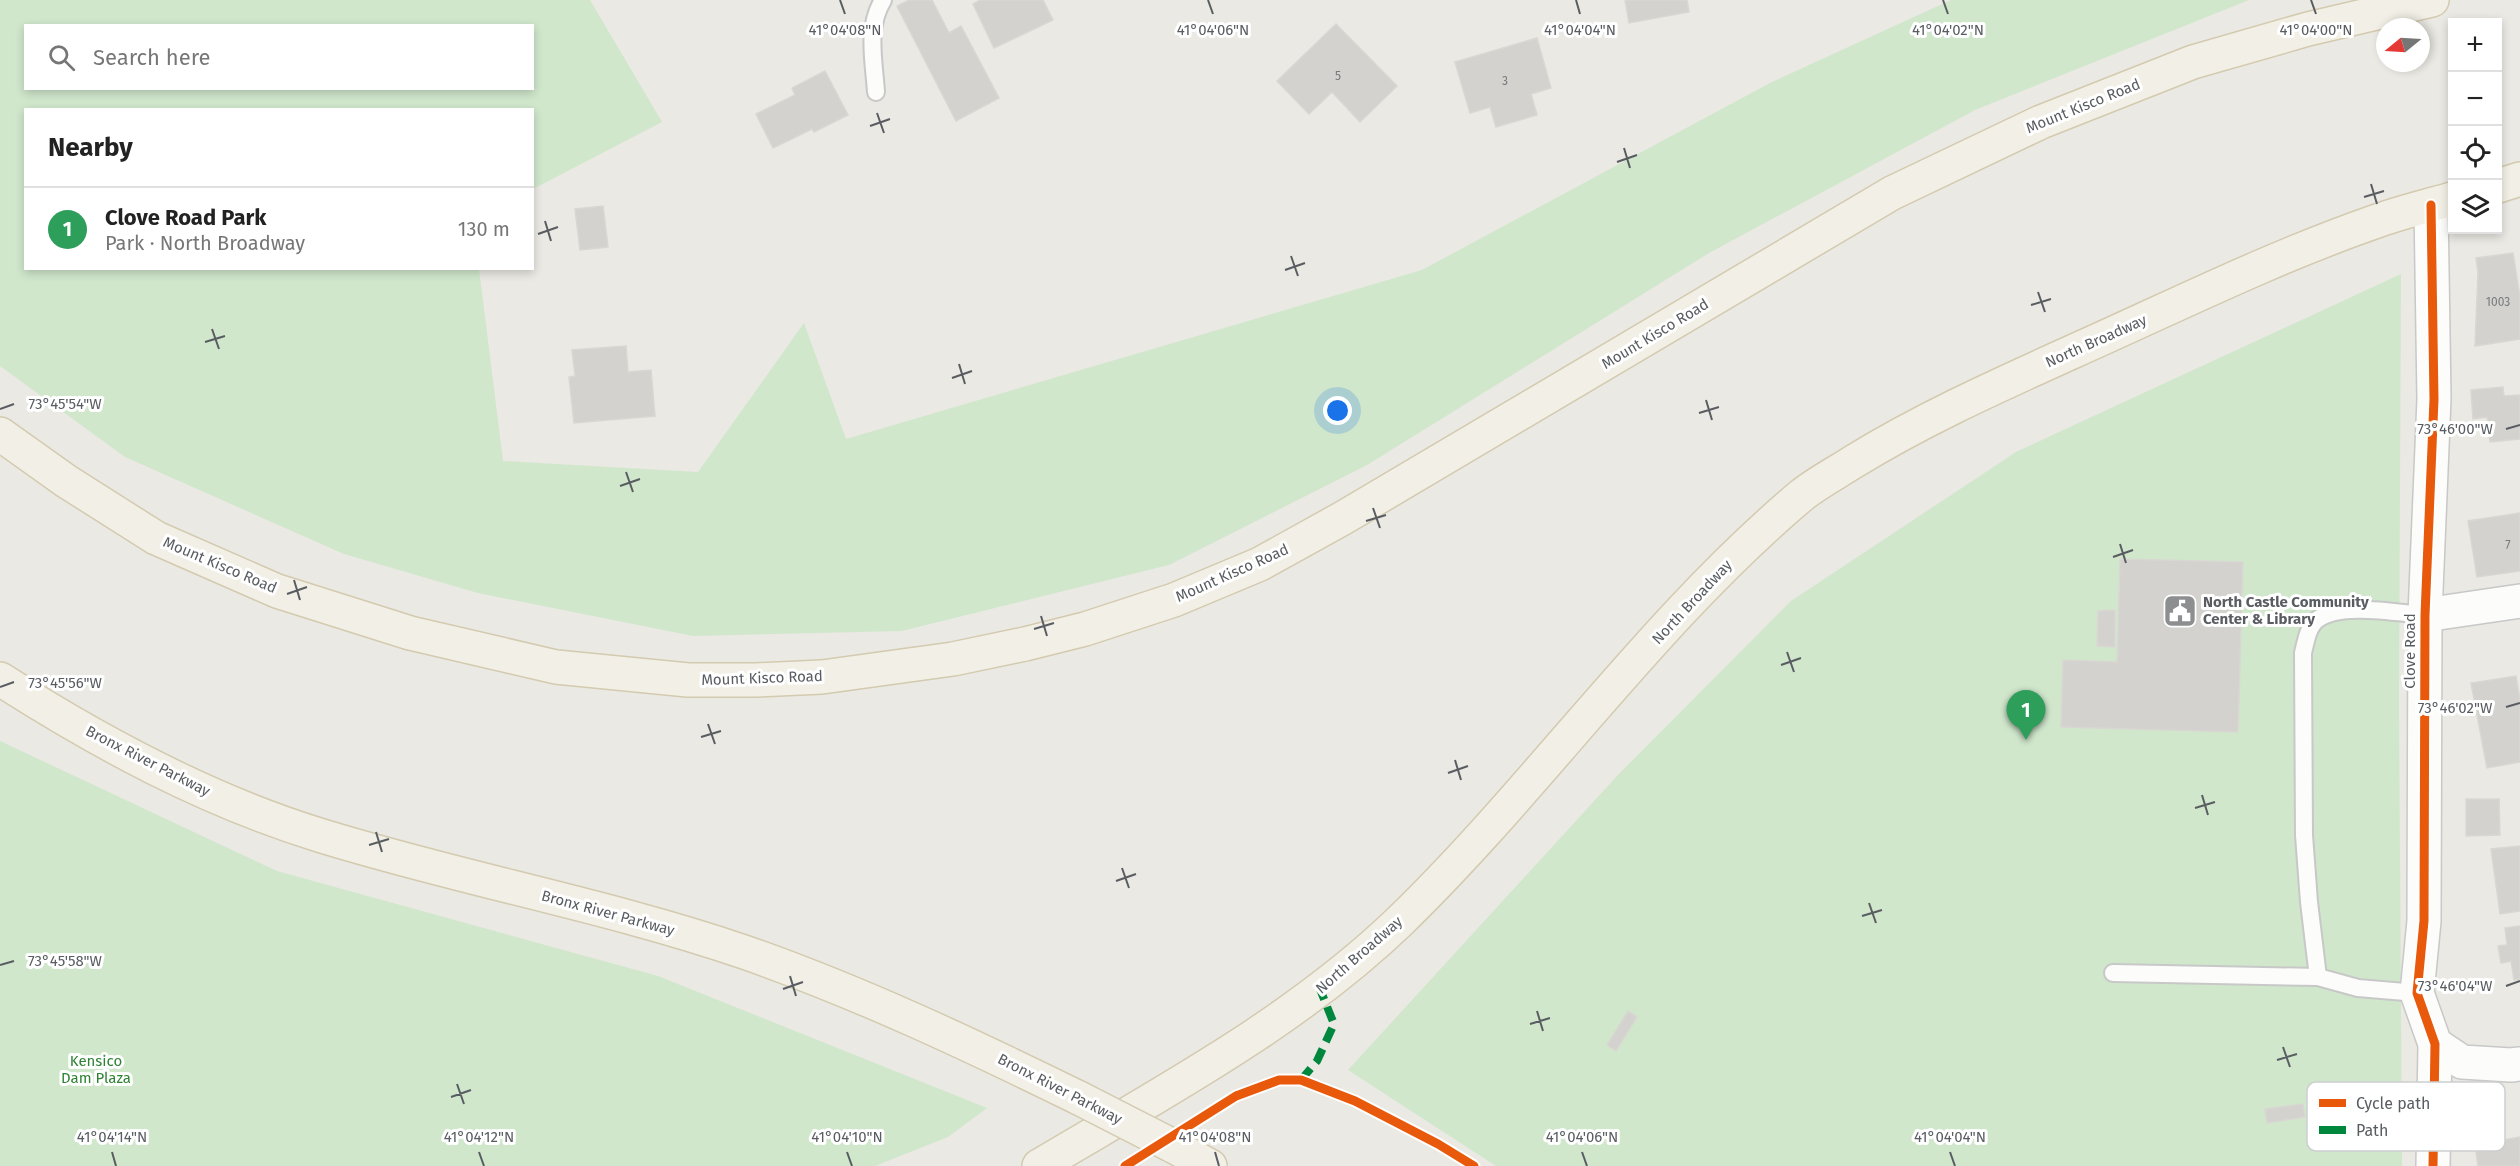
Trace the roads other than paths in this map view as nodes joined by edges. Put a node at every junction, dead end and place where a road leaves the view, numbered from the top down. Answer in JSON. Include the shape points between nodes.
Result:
{"nodes":[{"id":1,"x":883,"y":0,"type":"edge"},
{"id":2,"x":2432,"y":0,"type":"edge"},
{"id":3,"x":876,"y":92,"type":"dead end"},
{"id":4,"x":2520,"y":179,"type":"edge"},
{"id":5,"x":2502,"y":185,"type":"edge"},
{"id":6,"x":2442,"y":202,"type":"edge"},
{"id":7,"x":0,"y":434,"type":"edge"},
{"id":8,"x":2520,"y":601,"type":"edge"},
{"id":9,"x":2425,"y":615,"type":"junction"},
{"id":10,"x":0,"y":679,"type":"edge"},
{"id":11,"x":2113,"y":973,"type":"dead end"},
{"id":12,"x":2318,"y":976,"type":"junction"},
{"id":13,"x":2417,"y":993,"type":"junction"},
{"id":14,"x":2435,"y":1044,"type":"junction"},
{"id":15,"x":2520,"y":1064,"type":"edge"},
{"id":16,"x":2434,"y":1082,"type":"edge"},
{"id":17,"x":2433,"y":1151,"type":"edge"},
{"id":18,"x":1039,"y":1166,"type":"edge"},
{"id":19,"x":1210,"y":1166,"type":"edge"},
{"id":20,"x":2433,"y":1166,"type":"edge"}],
"edges":[{"from":1,"to":3,"type":"lane","via":[[872,30]]},
{"from":2,"to":7,"type":"main road","name":"Mount Kisco Road","via":[[2308,29],[2193,62],[2041,122],[1893,194],[1260,564],[1174,600],[1085,629],[953,659],[822,677],[688,680],[555,667],[410,633],[277,591],[156,538]]},
{"from":4,"to":5,"type":"main road"},
{"from":6,"to":9,"type":"street","name":"Clove Road"},
{"from":6,"to":18,"type":"main road","name":"North Broadway","via":[[2379,220],[2291,254],[1969,398],[1888,440],[1806,492],[1725,565],[1473,848],[1351,965],[1303,1003],[1212,1063]]},
{"from":8,"to":9,"type":"street"},
{"from":9,"to":12,"type":"lane","via":[[2333,611],[2316,620],[2308,632],[2303,653],[2304,835]]},
{"from":9,"to":13,"type":"street","name":"Clove Road","via":[[2424,921]]},
{"from":10,"to":19,"type":"main road","name":"Bronx River Parkway","bridge":true,"via":[[135,759],[223,799],[317,834],[629,916],[748,953],[961,1040]]},
{"from":11,"to":12,"type":"lane"},
{"from":12,"to":13,"type":"lane","via":[[2358,988]]},
{"from":13,"to":14,"type":"street","name":"Clove Road"},
{"from":14,"to":15,"type":"street","via":[[2462,1062]]},
{"from":14,"to":16,"type":"street","name":"Clove Road"},
{"from":17,"to":20,"type":"street","name":"Clove Road"}]}
